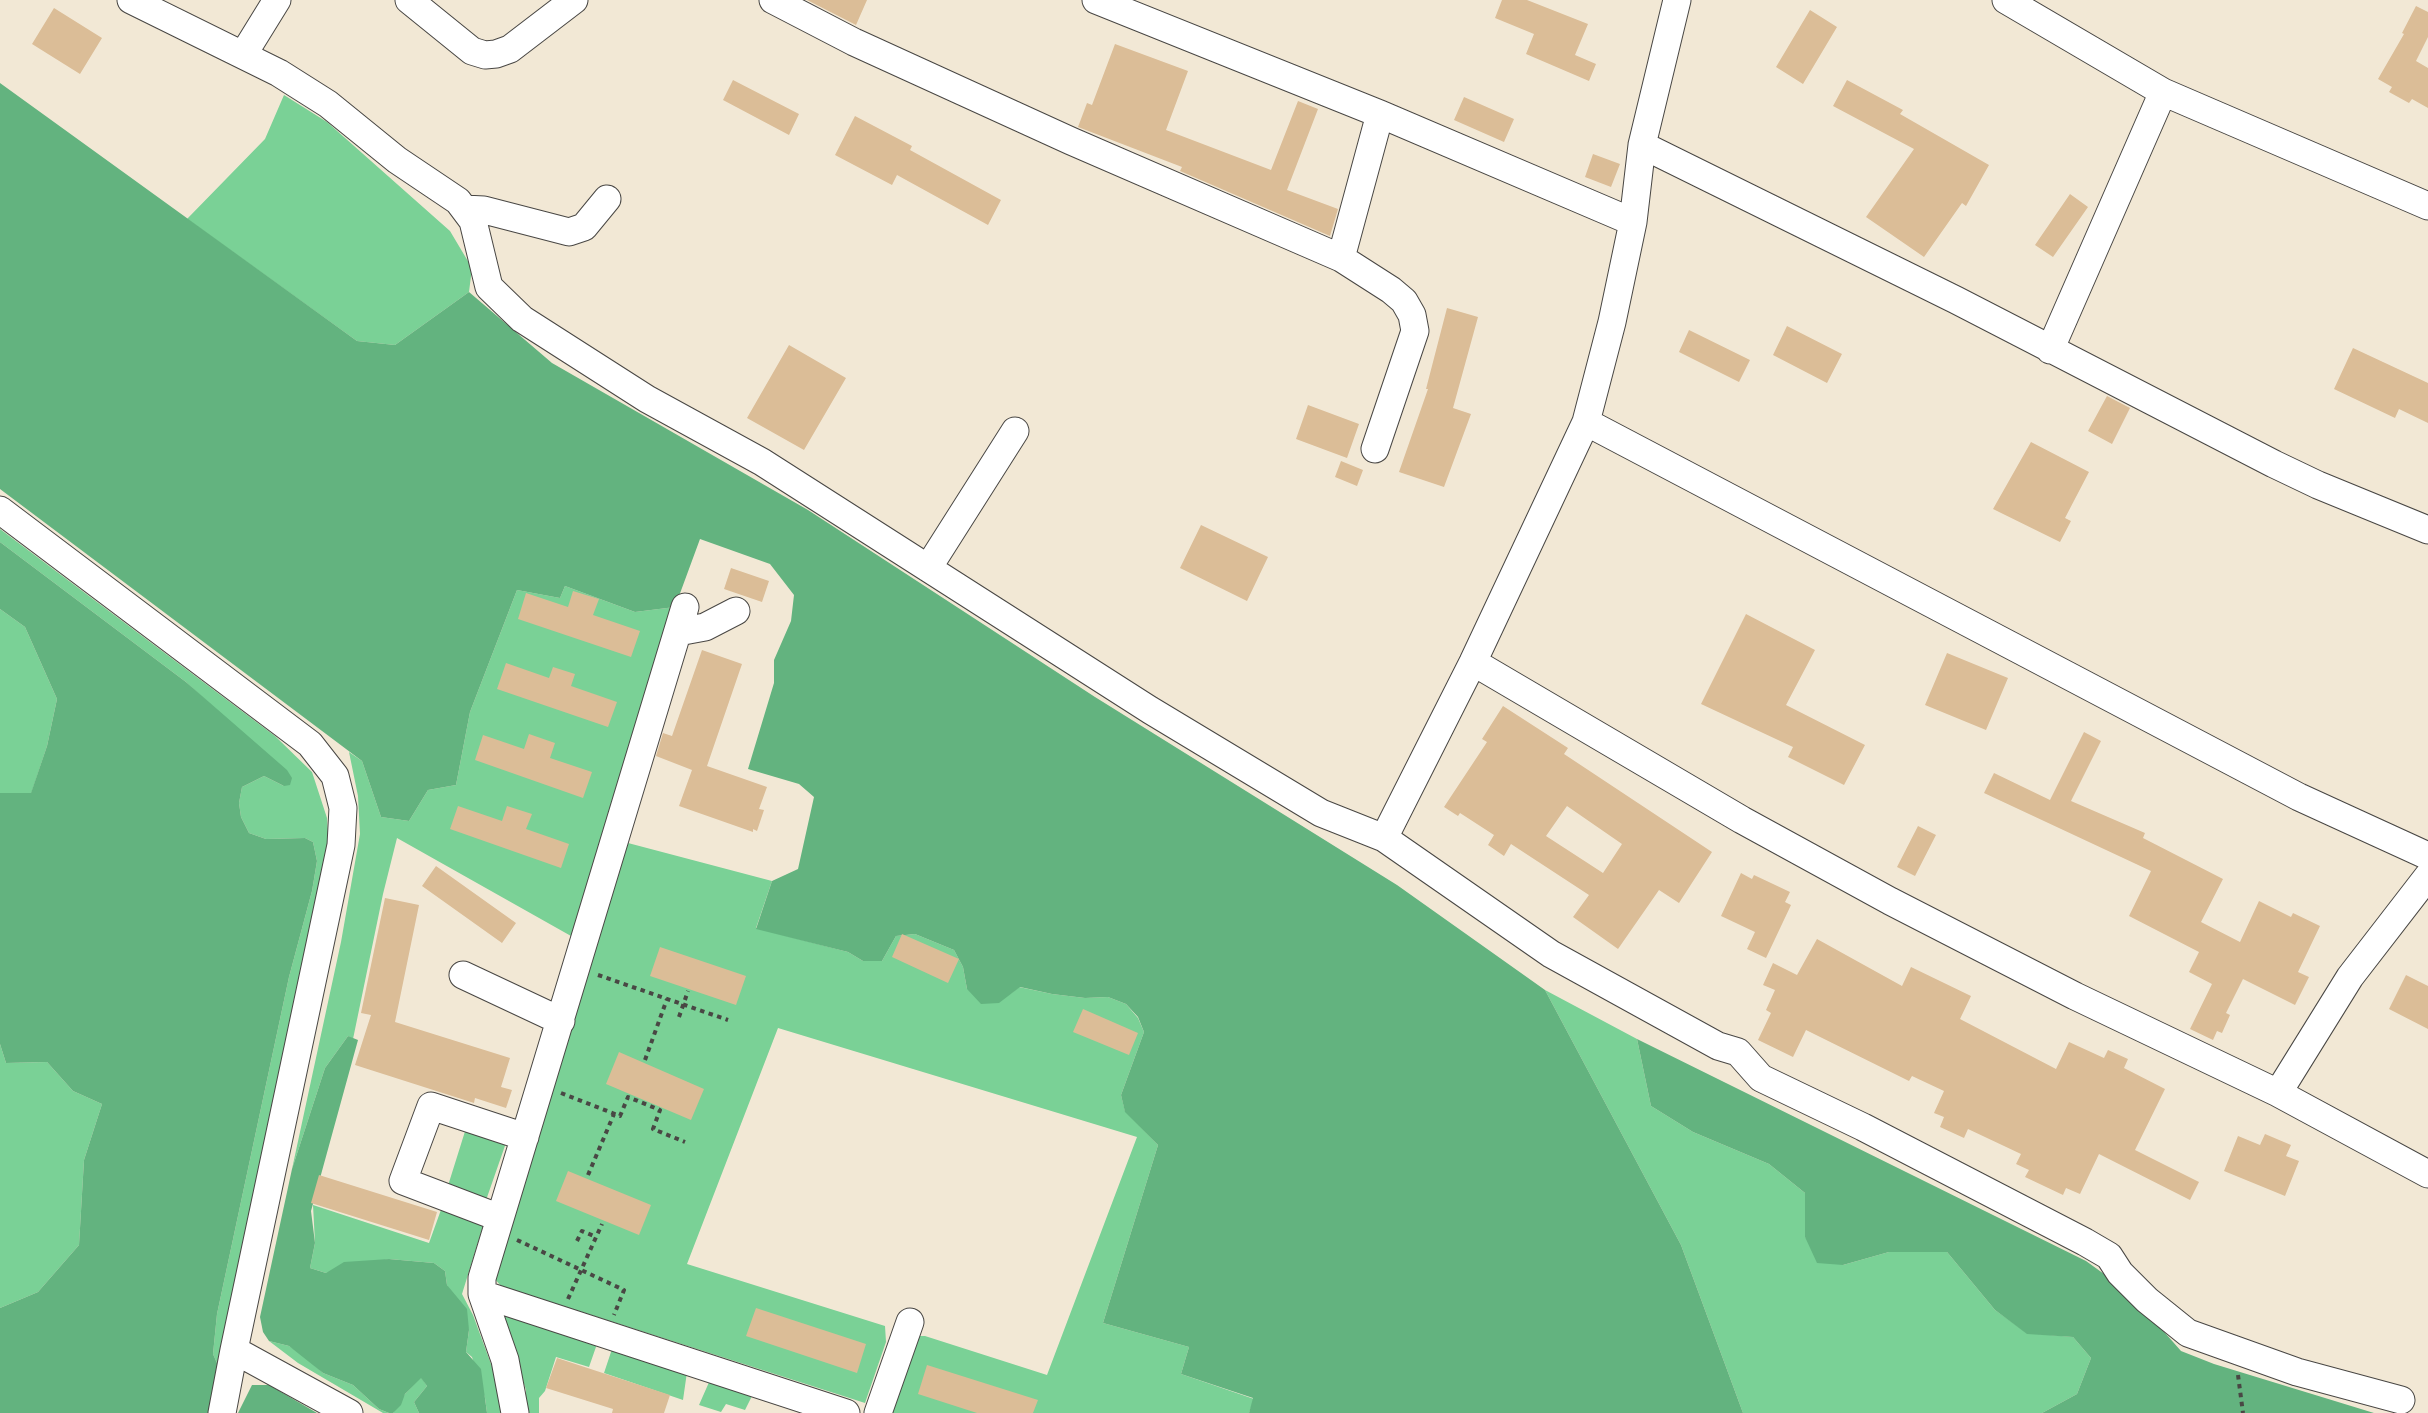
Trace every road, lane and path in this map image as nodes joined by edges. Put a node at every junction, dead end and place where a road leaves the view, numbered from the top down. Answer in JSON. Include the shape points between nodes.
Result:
{"nodes":[{"id":1,"x":131,"y":0,"type":"edge"},
{"id":2,"x":277,"y":0,"type":"edge"},
{"id":3,"x":409,"y":0,"type":"edge"},
{"id":4,"x":574,"y":0,"type":"edge"},
{"id":5,"x":773,"y":0,"type":"edge"},
{"id":6,"x":1096,"y":0,"type":"edge"},
{"id":7,"x":1677,"y":0,"type":"edge"},
{"id":8,"x":2006,"y":0,"type":"edge"},
{"id":9,"x":243,"y":55,"type":"junction"},
{"id":10,"x":2163,"y":92,"type":"junction"},
{"id":11,"x":1380,"y":114,"type":"junction"},
{"id":12,"x":1642,"y":145,"type":"junction"},
{"id":13,"x":607,"y":199,"type":"dead end"},
{"id":14,"x":2428,"y":206,"type":"edge"},
{"id":15,"x":464,"y":210,"type":"junction"},
{"id":16,"x":1634,"y":222,"type":"junction"},
{"id":17,"x":1341,"y":258,"type":"junction"},
{"id":18,"x":2050,"y":350,"type":"junction"},
{"id":19,"x":1586,"y":422,"type":"junction"},
{"id":20,"x":1015,"y":431,"type":"dead end"},
{"id":21,"x":1375,"y":449,"type":"dead end"},
{"id":22,"x":0,"y":510,"type":"edge"},
{"id":23,"x":2428,"y":530,"type":"edge"},
{"id":24,"x":928,"y":568,"type":"junction"},
{"id":25,"x":736,"y":611,"type":"dead end"},
{"id":26,"x":1473,"y":662,"type":"junction"},
{"id":27,"x":1384,"y":838,"type":"junction"},
{"id":28,"x":2428,"y":856,"type":"edge"},
{"id":29,"x":2425,"y":886,"type":"edge"},
{"id":30,"x":577,"y":968,"type":"junction"},
{"id":31,"x":463,"y":975,"type":"dead end"},
{"id":32,"x":688,"y":991,"type":"dead end"},
{"id":33,"x":667,"y":999,"type":"junction"},
{"id":34,"x":683,"y":1005,"type":"junction"},
{"id":35,"x":679,"y":1017,"type":"dead end"},
{"id":36,"x":728,"y":1020,"type":"dead end"},
{"id":37,"x":561,"y":1021,"type":"junction"},
{"id":38,"x":645,"y":1060,"type":"dead end"},
{"id":39,"x":541,"y":1085,"type":"junction"},
{"id":40,"x":2278,"y":1093,"type":"junction"},
{"id":41,"x":614,"y":1113,"type":"junction"},
{"id":42,"x":525,"y":1137,"type":"junction"},
{"id":43,"x":685,"y":1142,"type":"dead end"},
{"id":44,"x":2428,"y":1174,"type":"edge"},
{"id":45,"x":588,"y":1175,"type":"dead end"},
{"id":46,"x":498,"y":1224,"type":"junction"},
{"id":47,"x":603,"y":1224,"type":"dead end"},
{"id":48,"x":596,"y":1237,"type":"junction"},
{"id":49,"x":577,"y":1241,"type":"dead end"},
{"id":50,"x":581,"y":1269,"type":"junction"},
{"id":51,"x":624,"y":1290,"type":"dead end"},
{"id":52,"x":482,"y":1294,"type":"junction"},
{"id":53,"x":558,"y":1319,"type":"junction"},
{"id":54,"x":910,"y":1322,"type":"dead end"},
{"id":55,"x":234,"y":1350,"type":"junction"},
{"id":56,"x":2232,"y":1351,"type":"junction"},
{"id":57,"x":2401,"y":1400,"type":"dead end"},
{"id":58,"x":222,"y":1413,"type":"edge"},
{"id":59,"x":349,"y":1413,"type":"edge"},
{"id":60,"x":515,"y":1413,"type":"edge"},
{"id":61,"x":846,"y":1413,"type":"edge"},
{"id":62,"x":878,"y":1413,"type":"edge"},
{"id":63,"x":2243,"y":1413,"type":"edge"}],
"edges":[{"from":1,"to":9,"type":"street"},
{"from":2,"to":9,"type":"street"},
{"from":3,"to":4,"type":"street","via":[[472,51],[485,55],[510,49]]},
{"from":5,"to":17,"type":"street","via":[[864,47]]},
{"from":6,"to":11,"type":"street"},
{"from":7,"to":12,"type":"street"},
{"from":8,"to":10,"type":"street"},
{"from":9,"to":15,"type":"street","via":[[328,104],[397,160],[458,201]]},
{"from":10,"to":14,"type":"street"},
{"from":10,"to":18,"type":"street"},
{"from":11,"to":16,"type":"street"},
{"from":11,"to":17,"type":"street"},
{"from":12,"to":16,"type":"street"},
{"from":12,"to":18,"type":"street"},
{"from":13,"to":15,"type":"street","via":[[584,227],[569,232],[484,210]]},
{"from":15,"to":24,"type":"street","via":[[473,221],[489,287],[522,319],[647,399],[762,462]]},
{"from":16,"to":19,"type":"street"},
{"from":17,"to":21,"type":"street","via":[[1391,290],[1412,315],[1415,332]]},
{"from":18,"to":23,"type":"street","via":[[2318,485]]},
{"from":19,"to":26,"type":"street"},
{"from":19,"to":28,"type":"street","via":[[2299,797]]},
{"from":20,"to":24,"type":"street"},
{"from":22,"to":55,"type":"street","via":[[310,744],[335,776],[343,808],[341,845]]},
{"from":24,"to":27,"type":"street","via":[[1150,710],[1321,813]]},
{"from":25,"to":30,"type":"street","via":[[705,627],[682,620]]},
{"from":26,"to":27,"type":"street"},
{"from":26,"to":40,"type":"street","via":[[1742,820],[1890,901],[2075,996]]},
{"from":27,"to":56,"type":"street","via":[[1551,954],[1718,1046],[1738,1052],[1761,1078],[2109,1256],[2120,1274],[2188,1333]]},
{"from":29,"to":40,"type":"street","via":[[2350,977]]},
{"from":30,"to":33,"type":"path"},
{"from":30,"to":37,"type":"street"},
{"from":31,"to":37,"type":"street"},
{"from":32,"to":34,"type":"path"},
{"from":33,"to":34,"type":"path"},
{"from":33,"to":38,"type":"path"},
{"from":34,"to":35,"type":"path"},
{"from":34,"to":36,"type":"path"},
{"from":37,"to":39,"type":"street"},
{"from":39,"to":41,"type":"path"},
{"from":39,"to":42,"type":"street"},
{"from":40,"to":44,"type":"street"},
{"from":41,"to":43,"type":"path","via":[[620,1116],[628,1097],[660,1110],[653,1129]]},
{"from":41,"to":45,"type":"path"},
{"from":42,"to":46,"type":"street"},
{"from":42,"to":46,"type":"street","via":[[431,1106],[404,1181]]},
{"from":46,"to":50,"type":"path"},
{"from":46,"to":52,"type":"street","via":[[482,1278]]},
{"from":47,"to":48,"type":"path"},
{"from":48,"to":49,"type":"path","via":[[582,1231]]},
{"from":48,"to":50,"type":"path"},
{"from":50,"to":51,"type":"path"},
{"from":50,"to":53,"type":"path"},
{"from":52,"to":53,"type":"street"},
{"from":52,"to":60,"type":"street","via":[[505,1360]]},
{"from":53,"to":61,"type":"street"},
{"from":54,"to":62,"type":"street"},
{"from":55,"to":58,"type":"street"},
{"from":55,"to":59,"type":"street"},
{"from":56,"to":57,"type":"street"},
{"from":56,"to":63,"type":"path"}]}
